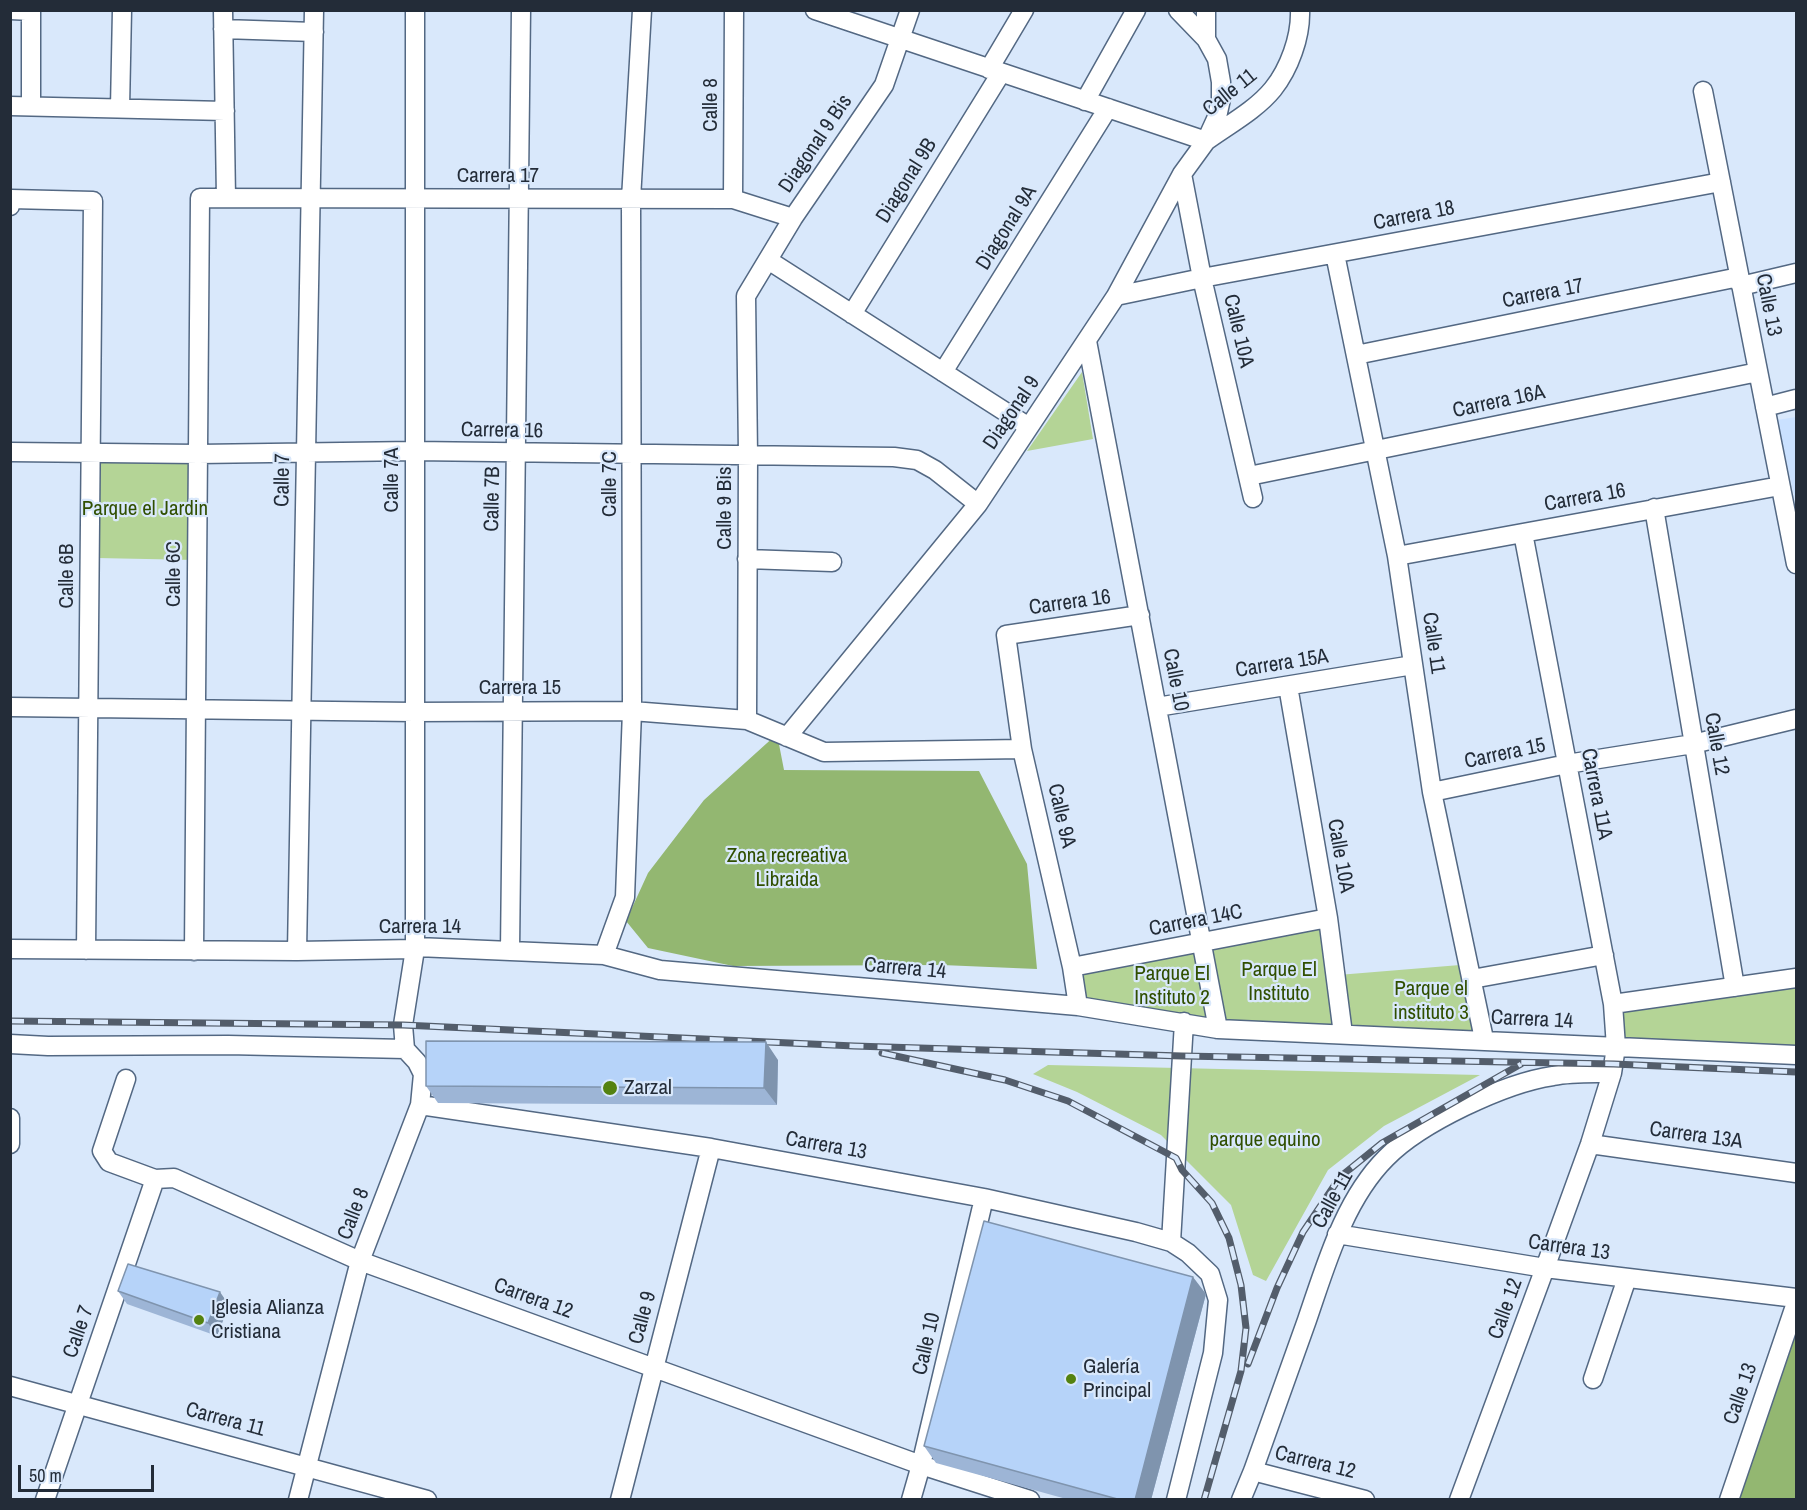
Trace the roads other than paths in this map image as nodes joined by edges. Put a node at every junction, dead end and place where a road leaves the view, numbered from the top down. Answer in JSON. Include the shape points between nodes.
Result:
{"nodes":[{"id":1,"x":11,"y":10,"type":"edge"},
{"id":2,"x":122,"y":10,"type":"edge"},
{"id":3,"x":223,"y":10,"type":"edge"},
{"id":4,"x":314,"y":10,"type":"edge"},
{"id":5,"x":415,"y":10,"type":"edge"},
{"id":6,"x":522,"y":10,"type":"edge"},
{"id":7,"x":642,"y":10,"type":"edge"},
{"id":8,"x":734,"y":10,"type":"edge"},
{"id":9,"x":815,"y":10,"type":"edge"},
{"id":10,"x":910,"y":10,"type":"edge"},
{"id":11,"x":1024,"y":10,"type":"edge"},
{"id":12,"x":1136,"y":10,"type":"edge"},
{"id":13,"x":1178,"y":10,"type":"edge"},
{"id":14,"x":1206,"y":10,"type":"edge"},
{"id":15,"x":1300,"y":10,"type":"edge"},
{"id":16,"x":31,"y":11,"type":"edge"},
{"id":17,"x":838,"y":14,"type":"edge"},
{"id":18,"x":223,"y":29,"type":"junction"},
{"id":19,"x":314,"y":32,"type":"junction"},
{"id":20,"x":900,"y":39,"type":"junction"},
{"id":21,"x":1206,"y":39,"type":"junction"},
{"id":22,"x":995,"y":71,"type":"junction"},
{"id":23,"x":1703,"y":90,"type":"dead end"},
{"id":24,"x":1085,"y":101,"type":"junction"},
{"id":25,"x":10,"y":106,"type":"edge"},
{"id":26,"x":31,"y":106,"type":"junction"},
{"id":27,"x":120,"y":108,"type":"junction"},
{"id":28,"x":1108,"y":108,"type":"junction"},
{"id":29,"x":225,"y":111,"type":"junction"},
{"id":30,"x":1206,"y":141,"type":"junction"},
{"id":31,"x":1182,"y":174,"type":"junction"},
{"id":32,"x":1721,"y":182,"type":"junction"},
{"id":33,"x":200,"y":198,"type":"joint"},
{"id":34,"x":226,"y":198,"type":"junction"},
{"id":35,"x":311,"y":198,"type":"junction"},
{"id":36,"x":414,"y":198,"type":"junction"},
{"id":37,"x":519,"y":199,"type":"junction"},
{"id":38,"x":631,"y":199,"type":"junction"},
{"id":39,"x":734,"y":199,"type":"junction"},
{"id":40,"x":11,"y":200,"type":"edge"},
{"id":41,"x":10,"y":206,"type":"edge"},
{"id":42,"x":793,"y":218,"type":"junction"},
{"id":43,"x":1335,"y":254,"type":"junction"},
{"id":44,"x":768,"y":260,"type":"junction"},
{"id":45,"x":1797,"y":273,"type":"edge"},
{"id":46,"x":1202,"y":278,"type":"junction"},
{"id":47,"x":1740,"y":282,"type":"junction"},
{"id":48,"x":746,"y":296,"type":"joint"},
{"id":49,"x":1116,"y":296,"type":"junction"},
{"id":50,"x":852,"y":314,"type":"junction"},
{"id":51,"x":1087,"y":341,"type":"junction"},
{"id":52,"x":1356,"y":355,"type":"junction"},
{"id":53,"x":943,"y":372,"type":"junction"},
{"id":54,"x":1758,"y":372,"type":"junction"},
{"id":55,"x":1797,"y":399,"type":"edge"},
{"id":56,"x":1764,"y":407,"type":"junction"},
{"id":57,"x":1029,"y":427,"type":"junction"},
{"id":58,"x":414,"y":451,"type":"junction"},
{"id":59,"x":1376,"y":451,"type":"junction"},
{"id":60,"x":10,"y":452,"type":"edge"},
{"id":61,"x":306,"y":452,"type":"junction"},
{"id":62,"x":90,"y":453,"type":"junction"},
{"id":63,"x":198,"y":454,"type":"junction"},
{"id":64,"x":516,"y":454,"type":"junction"},
{"id":65,"x":633,"y":454,"type":"junction"},
{"id":66,"x":748,"y":455,"type":"junction"},
{"id":67,"x":1249,"y":476,"type":"junction"},
{"id":68,"x":1780,"y":486,"type":"junction"},
{"id":69,"x":1253,"y":498,"type":"dead end"},
{"id":70,"x":978,"y":504,"type":"junction"},
{"id":71,"x":1654,"y":508,"type":"junction"},
{"id":72,"x":1523,"y":533,"type":"junction"},
{"id":73,"x":1397,"y":556,"type":"junction"},
{"id":74,"x":747,"y":559,"type":"junction"},
{"id":75,"x":832,"y":562,"type":"dead end"},
{"id":76,"x":1797,"y":564,"type":"edge"},
{"id":77,"x":1140,"y":615,"type":"junction"},
{"id":78,"x":1006,"y":634,"type":"joint"},
{"id":79,"x":1413,"y":665,"type":"junction"},
{"id":80,"x":1288,"y":686,"type":"junction"},
{"id":81,"x":10,"y":707,"type":"edge"},
{"id":82,"x":88,"y":707,"type":"junction"},
{"id":83,"x":1157,"y":707,"type":"junction"},
{"id":84,"x":195,"y":710,"type":"junction"},
{"id":85,"x":302,"y":710,"type":"junction"},
{"id":86,"x":513,"y":710,"type":"junction"},
{"id":87,"x":632,"y":711,"type":"junction"},
{"id":88,"x":414,"y":712,"type":"junction"},
{"id":89,"x":1797,"y":719,"type":"edge"},
{"id":90,"x":747,"y":720,"type":"junction"},
{"id":91,"x":787,"y":737,"type":"junction"},
{"id":92,"x":1693,"y":744,"type":"junction"},
{"id":93,"x":1022,"y":749,"type":"junction"},
{"id":94,"x":1567,"y":764,"type":"junction"},
{"id":95,"x":1432,"y":792,"type":"junction"},
{"id":96,"x":1328,"y":918,"type":"junction"},
{"id":97,"x":1202,"y":943,"type":"junction"},
{"id":98,"x":10,"y":949,"type":"edge"},
{"id":99,"x":86,"y":950,"type":"junction"},
{"id":100,"x":415,"y":950,"type":"junction"},
{"id":101,"x":194,"y":951,"type":"junction"},
{"id":102,"x":297,"y":951,"type":"junction"},
{"id":103,"x":510,"y":951,"type":"junction"},
{"id":104,"x":604,"y":955,"type":"junction"},
{"id":105,"x":1604,"y":955,"type":"junction"},
{"id":106,"x":1072,"y":967,"type":"junction"},
{"id":107,"x":1797,"y":978,"type":"edge"},
{"id":108,"x":1472,"y":979,"type":"junction"},
{"id":109,"x":1735,"y":987,"type":"junction"},
{"id":110,"x":1613,"y":1004,"type":"junction"},
{"id":111,"x":1078,"y":1006,"type":"junction"},
{"id":112,"x":1184,"y":1022,"type":"junction"},
{"id":113,"x":1218,"y":1029,"type":"junction"},
{"id":114,"x":1343,"y":1034,"type":"junction"},
{"id":115,"x":1484,"y":1040,"type":"junction"},
{"id":116,"x":10,"y":1044,"type":"edge"},
{"id":117,"x":405,"y":1049,"type":"junction"},
{"id":118,"x":1797,"y":1055,"type":"edge"},
{"id":119,"x":1614,"y":1061,"type":"junction"},
{"id":120,"x":126,"y":1079,"type":"dead end"},
{"id":121,"x":420,"y":1105,"type":"junction"},
{"id":122,"x":10,"y":1118,"type":"edge"},
{"id":123,"x":10,"y":1144,"type":"edge"},
{"id":124,"x":1590,"y":1144,"type":"junction"},
{"id":125,"x":711,"y":1148,"type":"junction"},
{"id":126,"x":1797,"y":1173,"type":"edge"},
{"id":127,"x":155,"y":1179,"type":"junction"},
{"id":128,"x":984,"y":1198,"type":"junction"},
{"id":129,"x":1337,"y":1234,"type":"junction"},
{"id":130,"x":1171,"y":1242,"type":"junction"},
{"id":131,"x":360,"y":1261,"type":"junction"},
{"id":132,"x":1545,"y":1268,"type":"junction"},
{"id":133,"x":1626,"y":1278,"type":"junction"},
{"id":134,"x":1797,"y":1298,"type":"edge"},
{"id":135,"x":1797,"y":1303,"type":"edge"},
{"id":136,"x":654,"y":1367,"type":"junction"},
{"id":137,"x":1593,"y":1379,"type":"dead end"},
{"id":138,"x":10,"y":1386,"type":"edge"},
{"id":139,"x":78,"y":1404,"type":"junction"},
{"id":140,"x":921,"y":1465,"type":"junction"},
{"id":141,"x":307,"y":1466,"type":"junction"},
{"id":142,"x":1253,"y":1471,"type":"junction"},
{"id":143,"x":45,"y":1500,"type":"edge"},
{"id":144,"x":298,"y":1500,"type":"edge"},
{"id":145,"x":427,"y":1500,"type":"edge"},
{"id":146,"x":620,"y":1500,"type":"edge"},
{"id":147,"x":911,"y":1500,"type":"edge"},
{"id":148,"x":1030,"y":1500,"type":"edge"},
{"id":149,"x":1176,"y":1500,"type":"edge"},
{"id":150,"x":1241,"y":1500,"type":"edge"},
{"id":151,"x":1365,"y":1500,"type":"edge"},
{"id":152,"x":1459,"y":1500,"type":"edge"},
{"id":153,"x":1729,"y":1500,"type":"edge"}],
"edges":[{"from":1,"to":16,"type":"street"},
{"from":2,"to":27,"type":"street"},
{"from":3,"to":18,"type":"street"},
{"from":4,"to":19,"type":"street","name":"Calle 7"},
{"from":5,"to":36,"type":"street","name":"Calle 7A"},
{"from":6,"to":37,"type":"street","name":"Calle 7B"},
{"from":7,"to":38,"type":"street","name":"Calle 7C"},
{"from":8,"to":39,"type":"street","name":"Calle 8"},
{"from":9,"to":17,"type":"street"},
{"from":10,"to":20,"type":"street","name":"Diagonal 9 Bis"},
{"from":11,"to":22,"type":"street","name":"Diagonal 9B"},
{"from":12,"to":24,"type":"street"},
{"from":13,"to":21,"type":"street"},
{"from":14,"to":21,"type":"street"},
{"from":15,"to":30,"type":"street","name":"Calle 11","via":[[1294,48],[1272,90]]},
{"from":16,"to":26,"type":"street"},
{"from":17,"to":20,"type":"street"},
{"from":18,"to":19,"type":"street"},
{"from":18,"to":29,"type":"street"},
{"from":19,"to":35,"type":"street","name":"Calle 7"},
{"from":20,"to":22,"type":"street"},
{"from":20,"to":42,"type":"street","name":"Diagonal 9 Bis","via":[[884,85]]},
{"from":21,"to":30,"type":"street","name":"Diagonal 9","via":[[1221,82],[1217,117]]},
{"from":22,"to":24,"type":"street"},
{"from":22,"to":50,"type":"street","name":"Diagonal 9B"},
{"from":23,"to":32,"type":"street","name":"Calle 13"},
{"from":24,"to":28,"type":"street"},
{"from":25,"to":26,"type":"street"},
{"from":26,"to":27,"type":"street"},
{"from":27,"to":29,"type":"street"},
{"from":28,"to":30,"type":"street"},
{"from":28,"to":53,"type":"street","name":"Diagonal 9A"},
{"from":29,"to":34,"type":"street"},
{"from":30,"to":31,"type":"street","name":"Diagonal 9"},
{"from":31,"to":46,"type":"street","name":"Calle 10A"},
{"from":31,"to":49,"type":"street","name":"Diagonal 9"},
{"from":32,"to":43,"type":"street","name":"Carrera 18"},
{"from":32,"to":47,"type":"street","name":"Calle 13"},
{"from":33,"to":34,"type":"street","name":"Carrera 17"},
{"from":33,"to":63,"type":"street","name":"Calle 6C"},
{"from":34,"to":35,"type":"street","name":"Carrera 17"},
{"from":35,"to":36,"type":"street","name":"Carrera 17"},
{"from":35,"to":61,"type":"street","name":"Calle 7"},
{"from":36,"to":37,"type":"street","name":"Carrera 17"},
{"from":36,"to":58,"type":"street","name":"Calle 7A"},
{"from":37,"to":38,"type":"street","name":"Carrera 17"},
{"from":37,"to":64,"type":"street","name":"Calle 7B"},
{"from":38,"to":39,"type":"street","name":"Carrera 17"},
{"from":38,"to":65,"type":"street","name":"Calle 7C"},
{"from":39,"to":42,"type":"street","name":"Carrera 17"},
{"from":40,"to":41,"type":"street"},
{"from":40,"to":62,"type":"street","name":"Calle 6B","via":[[93,201]]},
{"from":42,"to":44,"type":"street","name":"Diagonal 9 Bis"},
{"from":43,"to":46,"type":"street","name":"Carrera 18"},
{"from":43,"to":52,"type":"street","name":"Calle 11"},
{"from":44,"to":48,"type":"street","name":"Diagonal 9 Bis"},
{"from":44,"to":50,"type":"street"},
{"from":45,"to":47,"type":"street","name":"Carrera 17"},
{"from":46,"to":49,"type":"street","name":"Carrera 18"},
{"from":46,"to":67,"type":"street","name":"Calle 10A"},
{"from":47,"to":52,"type":"street","name":"Carrera 17"},
{"from":47,"to":54,"type":"street","name":"Calle 13"},
{"from":48,"to":66,"type":"street","name":"Calle 9 Bis"},
{"from":49,"to":51,"type":"street","name":"Diagonal 9"},
{"from":50,"to":53,"type":"street"},
{"from":51,"to":57,"type":"street","name":"Diagonal 9"},
{"from":51,"to":77,"type":"street","name":"Calle 10"},
{"from":52,"to":59,"type":"street","name":"Calle 11"},
{"from":53,"to":57,"type":"street"},
{"from":54,"to":56,"type":"street","name":"Calle 13"},
{"from":54,"to":59,"type":"street","name":"Carrera 16A"},
{"from":55,"to":56,"type":"street"},
{"from":56,"to":68,"type":"street","name":"Calle 13"},
{"from":57,"to":70,"type":"street","name":"Diagonal 9"},
{"from":58,"to":61,"type":"street","name":"Carrera 16"},
{"from":58,"to":64,"type":"street","name":"Carrera 16"},
{"from":58,"to":88,"type":"street","name":"Calle 7A"},
{"from":59,"to":67,"type":"street","name":"Carrera 16A"},
{"from":59,"to":73,"type":"street","name":"Calle 11"},
{"from":60,"to":62,"type":"street","name":"Carrera 16"},
{"from":61,"to":63,"type":"street","name":"Carrera 16"},
{"from":61,"to":85,"type":"street","name":"Calle 7"},
{"from":62,"to":63,"type":"street","name":"Carrera 16"},
{"from":62,"to":82,"type":"street","name":"Calle 6B"},
{"from":63,"to":84,"type":"street","name":"Calle 6C"},
{"from":64,"to":65,"type":"street","name":"Carrera 16"},
{"from":64,"to":86,"type":"street","name":"Calle 7B"},
{"from":65,"to":66,"type":"street","name":"Carrera 16"},
{"from":65,"to":87,"type":"street","name":"Calle 7C"},
{"from":66,"to":70,"type":"street","name":"Carrera 16","via":[[916,460]]},
{"from":66,"to":74,"type":"street","name":"Calle 9 Bis"},
{"from":67,"to":69,"type":"street","name":"Calle 10A"},
{"from":68,"to":71,"type":"street","name":"Carrera 16"},
{"from":68,"to":76,"type":"street","name":"Calle 13"},
{"from":70,"to":91,"type":"street","name":"Diagonal 9"},
{"from":71,"to":72,"type":"street","name":"Carrera 16"},
{"from":71,"to":92,"type":"street","name":"Calle 12"},
{"from":72,"to":73,"type":"street","name":"Carrera 16"},
{"from":72,"to":94,"type":"street","name":"Carrera 11A"},
{"from":73,"to":79,"type":"street","name":"Calle 11"},
{"from":74,"to":75,"type":"street"},
{"from":74,"to":90,"type":"street","name":"Calle 9 Bis"},
{"from":77,"to":78,"type":"street","name":"Carrera 16"},
{"from":77,"to":83,"type":"street","name":"Calle 10"},
{"from":78,"to":93,"type":"street","name":"Calle 9A"},
{"from":79,"to":80,"type":"street","name":"Carrera 15A"},
{"from":79,"to":95,"type":"street","name":"Calle 11"},
{"from":80,"to":83,"type":"street","name":"Carrera 15A"},
{"from":80,"to":96,"type":"street","name":"Calle 10A"},
{"from":81,"to":82,"type":"street","name":"Carrera 15"},
{"from":82,"to":84,"type":"street","name":"Carrera 15"},
{"from":82,"to":99,"type":"street","name":"Calle 6B"},
{"from":83,"to":97,"type":"street","name":"Calle 10"},
{"from":84,"to":85,"type":"street","name":"Carrera 15"},
{"from":84,"to":101,"type":"street","name":"Calle 6C"},
{"from":85,"to":88,"type":"street","name":"Carrera 15"},
{"from":85,"to":102,"type":"street","name":"Calle 7"},
{"from":86,"to":87,"type":"street","name":"Carrera 15"},
{"from":86,"to":88,"type":"street","name":"Carrera 15"},
{"from":86,"to":103,"type":"street","name":"Calle 7B"},
{"from":87,"to":90,"type":"street","name":"Carrera 15"},
{"from":87,"to":104,"type":"street","name":"Calle 7C","via":[[625,897]]},
{"from":88,"to":100,"type":"street","name":"Calle 7A"},
{"from":89,"to":92,"type":"street","name":"Carrera 15"},
{"from":90,"to":91,"type":"street","name":"Carrera 15"},
{"from":91,"to":93,"type":"street","name":"Carrera 15","via":[[824,752]]},
{"from":92,"to":94,"type":"street","name":"Carrera 15"},
{"from":92,"to":109,"type":"street","name":"Calle 12"},
{"from":93,"to":106,"type":"street","name":"Calle 9A"},
{"from":94,"to":95,"type":"street","name":"Carrera 15"},
{"from":94,"to":105,"type":"street","name":"Carrera 11A"},
{"from":95,"to":108,"type":"street","name":"Calle 11"},
{"from":96,"to":97,"type":"street","name":"Carrera 14C"},
{"from":96,"to":114,"type":"street","name":"Calle 10A"},
{"from":97,"to":106,"type":"street","name":"Carrera 14C"},
{"from":97,"to":113,"type":"street","name":"Calle 10"},
{"from":98,"to":99,"type":"street","name":"Carrera 14"},
{"from":99,"to":101,"type":"street","name":"Carrera 14"},
{"from":100,"to":102,"type":"street","name":"Carrera 14"},
{"from":100,"to":103,"type":"street","name":"Carrera 14","via":[[417,947]]},
{"from":100,"to":117,"type":"street","via":[[403,1024]]},
{"from":101,"to":102,"type":"street","name":"Carrera 14"},
{"from":103,"to":104,"type":"street","name":"Carrera 14"},
{"from":104,"to":111,"type":"street","name":"Carrera 14","via":[[660,970]]},
{"from":105,"to":108,"type":"street"},
{"from":105,"to":110,"type":"street","name":"Carrera 11A"},
{"from":106,"to":111,"type":"street","name":"Calle 9A"},
{"from":107,"to":109,"type":"street"},
{"from":108,"to":115,"type":"street","name":"Calle 11"},
{"from":109,"to":110,"type":"street"},
{"from":110,"to":119,"type":"street","name":"Carrera 11A"},
{"from":111,"to":112,"type":"street","name":"Carrera 14"},
{"from":112,"to":113,"type":"street","name":"Carrera 14"},
{"from":112,"to":130,"type":"street"},
{"from":113,"to":114,"type":"street","name":"Carrera 14"},
{"from":114,"to":115,"type":"street","name":"Carrera 14"},
{"from":115,"to":119,"type":"street","name":"Carrera 14"},
{"from":116,"to":117,"type":"street"},
{"from":117,"to":121,"type":"street","name":"Calle 8","via":[[423,1074]]},
{"from":118,"to":119,"type":"street","name":"Carrera 14"},
{"from":119,"to":124,"type":"street","name":"Calle 12"},
{"from":119,"to":129,"type":"street","name":"Calle 11","via":[[1533,1080],[1462,1108],[1427,1127],[1387,1157]]},
{"from":120,"to":127,"type":"street","name":"Carrera 12","via":[[102,1151],[109,1162]]},
{"from":121,"to":125,"type":"street","name":"Carrera 13"},
{"from":121,"to":131,"type":"street","name":"Calle 8"},
{"from":122,"to":123,"type":"street"},
{"from":124,"to":126,"type":"street","name":"Carrera 13A"},
{"from":124,"to":132,"type":"street","name":"Calle 12"},
{"from":125,"to":128,"type":"street","name":"Carrera 13"},
{"from":125,"to":136,"type":"street","name":"Calle 9"},
{"from":127,"to":131,"type":"street","name":"Carrera 12","via":[[174,1178]]},
{"from":127,"to":139,"type":"street","name":"Calle 7"},
{"from":128,"to":130,"type":"street","name":"Carrera 13"},
{"from":128,"to":140,"type":"street","name":"Calle 10"},
{"from":129,"to":132,"type":"street","name":"Carrera 13"},
{"from":129,"to":142,"type":"street","name":"Calle 11"},
{"from":130,"to":149,"type":"street","name":"Carrera 13","via":[[1210,1274],[1218,1300],[1213,1353]]},
{"from":131,"to":136,"type":"street","name":"Carrera 12"},
{"from":131,"to":141,"type":"street","name":"Calle 8"},
{"from":132,"to":133,"type":"street","name":"Carrera 13"},
{"from":132,"to":152,"type":"street","name":"Calle 12"},
{"from":133,"to":134,"type":"street","name":"Carrera 13"},
{"from":133,"to":137,"type":"street"},
{"from":135,"to":153,"type":"street","name":"Calle 13"},
{"from":136,"to":140,"type":"street","name":"Carrera 12"},
{"from":136,"to":146,"type":"street","name":"Calle 9"},
{"from":138,"to":139,"type":"street","name":"Carrera 11"},
{"from":139,"to":141,"type":"street","name":"Carrera 11"},
{"from":139,"to":143,"type":"street","name":"Calle 7"},
{"from":140,"to":147,"type":"street","name":"Calle 10"},
{"from":140,"to":148,"type":"street","name":"Carrera 12"},
{"from":141,"to":144,"type":"street","name":"Calle 8"},
{"from":141,"to":145,"type":"street","name":"Carrera 11"},
{"from":142,"to":150,"type":"street","name":"Calle 11"},
{"from":142,"to":151,"type":"street","name":"Carrera 12"}]}
